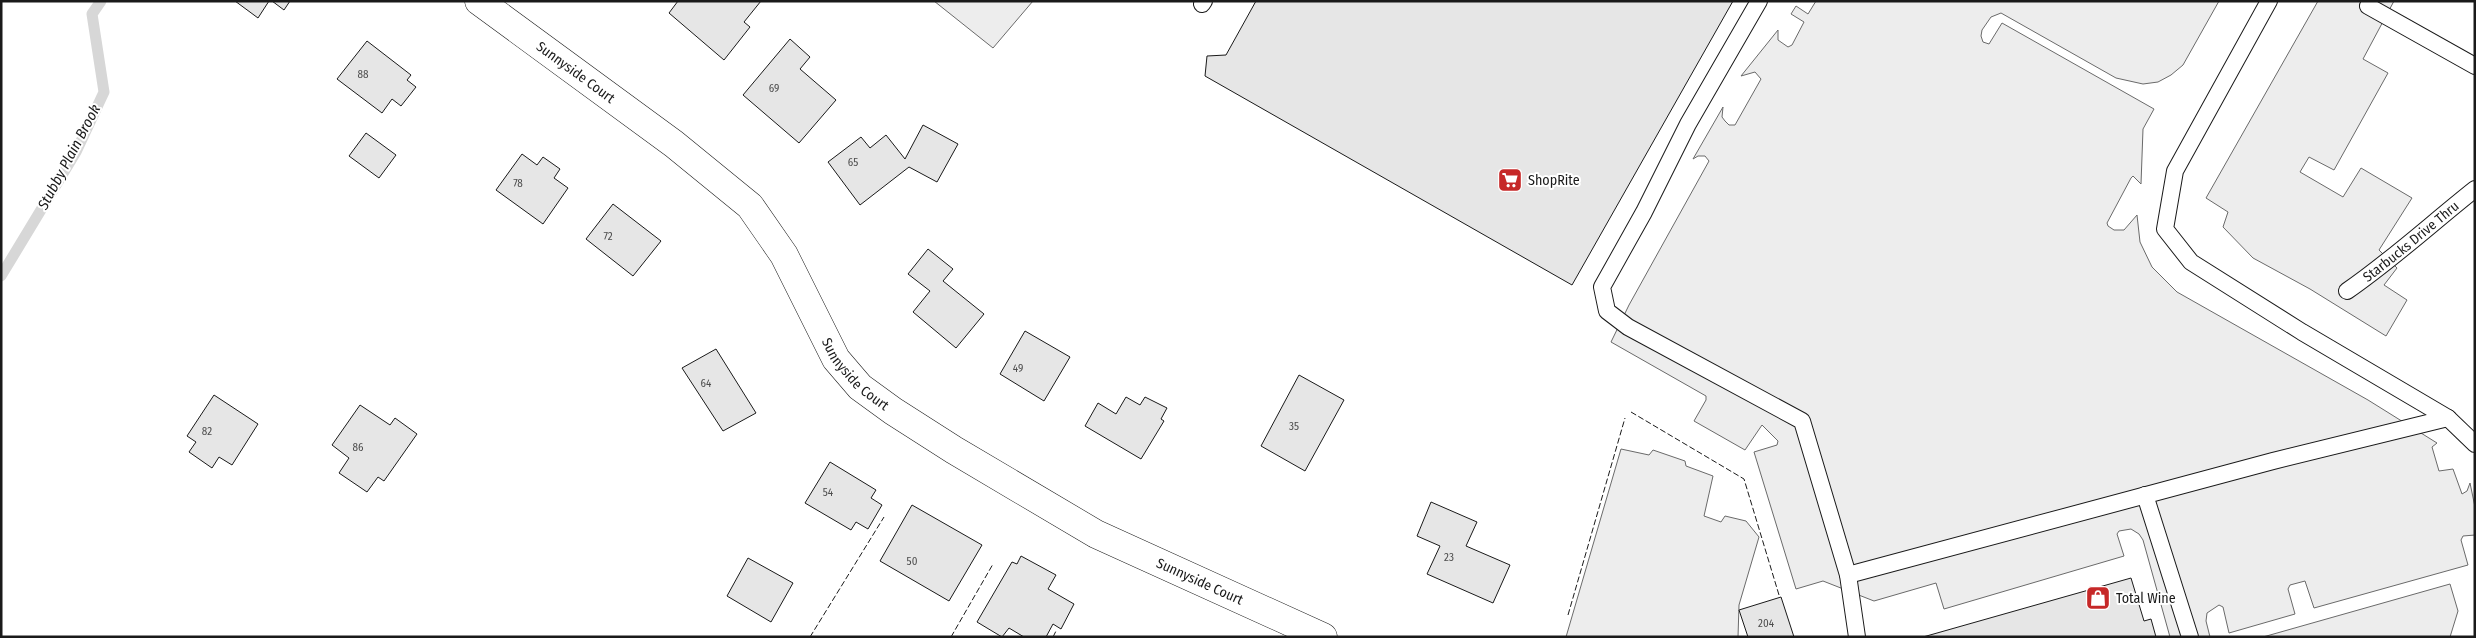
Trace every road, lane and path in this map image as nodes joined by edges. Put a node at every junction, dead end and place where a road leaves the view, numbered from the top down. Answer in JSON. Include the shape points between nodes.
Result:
{"nodes":[{"id":1,"x":479,"y":1,"type":"edge"},
{"id":2,"x":1759,"y":1,"type":"edge"},
{"id":3,"x":2269,"y":1,"type":"edge"},
{"id":4,"x":2368,"y":6,"type":"dead end"},
{"id":5,"x":2475,"y":66,"type":"edge"},
{"id":6,"x":2475,"y":189,"type":"edge"},
{"id":7,"x":2347,"y":291,"type":"dead end"},
{"id":8,"x":2448,"y":418,"type":"junction"},
{"id":9,"x":2475,"y":444,"type":"edge"},
{"id":10,"x":2145,"y":495,"type":"junction"},
{"id":11,"x":1848,"y":575,"type":"junction"},
{"id":12,"x":1323,"y":637,"type":"edge"},
{"id":13,"x":1858,"y":637,"type":"edge"},
{"id":14,"x":2190,"y":637,"type":"edge"}],
"edges":[{"from":1,"to":12,"type":"street","name":"Sunnyside Court","via":[[674,144],[750,206],[784,255],[836,359],[860,388],[954,450],[1096,534]]},
{"from":2,"to":11,"type":"lane","via":[[1688,124],[1602,287],[1607,311],[1628,327],[1802,421]]},
{"from":3,"to":8,"type":"lane","via":[[2175,171],[2165,229],[2192,262],[2302,332]]},
{"from":4,"to":5,"type":"lane"},
{"from":6,"to":7,"type":"lane","name":"Starbucks Drive Thru","via":[[2384,265]]},
{"from":8,"to":9,"type":"lane"},
{"from":8,"to":10,"type":"lane"},
{"from":10,"to":11,"type":"lane"},
{"from":10,"to":14,"type":"lane"},
{"from":11,"to":13,"type":"lane"}]}
